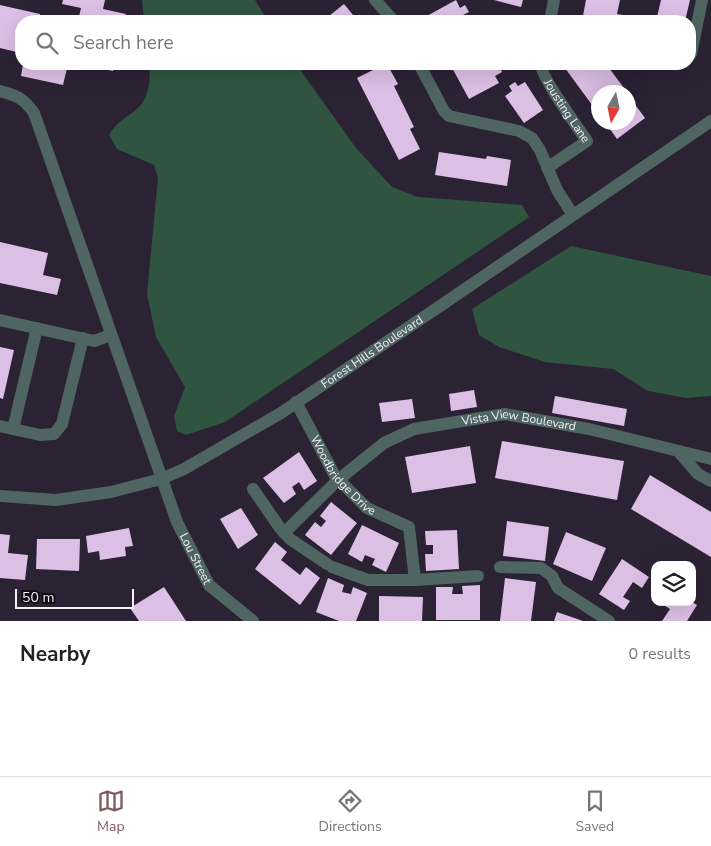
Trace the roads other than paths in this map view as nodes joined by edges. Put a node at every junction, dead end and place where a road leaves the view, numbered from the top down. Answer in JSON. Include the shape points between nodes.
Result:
{"nodes":[{"id":1,"x":374,"y":0,"type":"edge"},
{"id":2,"x":554,"y":0,"type":"edge"},
{"id":3,"x":702,"y":0,"type":"edge"},
{"id":4,"x":388,"y":15,"type":"edge"},
{"id":5,"x":551,"y":15,"type":"edge"},
{"id":6,"x":696,"y":29,"type":"edge"},
{"id":7,"x":422,"y":70,"type":"edge"},
{"id":8,"x":541,"y":70,"type":"edge"},
{"id":9,"x":0,"y":90,"type":"edge"},
{"id":10,"x":711,"y":121,"type":"edge"},
{"id":11,"x":548,"y":168,"type":"junction"},
{"id":12,"x":573,"y":215,"type":"junction"},
{"id":13,"x":0,"y":320,"type":"edge"},
{"id":14,"x":37,"y":328,"type":"junction"},
{"id":15,"x":111,"y":335,"type":"junction"},
{"id":16,"x":83,"y":338,"type":"junction"},
{"id":17,"x":296,"y":402,"type":"junction"},
{"id":18,"x":0,"y":426,"type":"edge"},
{"id":19,"x":14,"y":429,"type":"junction"},
{"id":20,"x":678,"y":451,"type":"junction"},
{"id":21,"x":711,"y":459,"type":"edge"},
{"id":22,"x":161,"y":479,"type":"junction"},
{"id":23,"x":338,"y":480,"type":"junction"},
{"id":24,"x":711,"y":481,"type":"edge"},
{"id":25,"x":253,"y":490,"type":"dead end"},
{"id":26,"x":0,"y":496,"type":"edge"},
{"id":27,"x":284,"y":533,"type":"junction"},
{"id":28,"x":500,"y":567,"type":"dead end"},
{"id":29,"x":478,"y":576,"type":"dead end"},
{"id":30,"x":415,"y":580,"type":"junction"},
{"id":31,"x":253,"y":621,"type":"edge"},
{"id":32,"x":609,"y":621,"type":"edge"}],
"edges":[{"from":1,"to":4,"type":"street"},
{"from":2,"to":5,"type":"street"},
{"from":3,"to":6,"type":"street"},
{"from":7,"to":11,"type":"street","via":[[449,116],[532,138]]},
{"from":8,"to":11,"type":"street","name":"Jousting Lane","via":[[587,141]]},
{"from":9,"to":15,"type":"street","name":"Lou Street","via":[[25,100],[34,113]]},
{"from":10,"to":12,"type":"street","name":"Forest Hills Boulevard"},
{"from":11,"to":12,"type":"street"},
{"from":12,"to":17,"type":"street","name":"Forest Hills Boulevard"},
{"from":13,"to":14,"type":"street"},
{"from":14,"to":16,"type":"street"},
{"from":14,"to":19,"type":"street"},
{"from":15,"to":16,"type":"street","via":[[94,340]]},
{"from":15,"to":22,"type":"street","name":"Lou Street"},
{"from":16,"to":19,"type":"street","via":[[62,424],[54,434],[40,435]]},
{"from":17,"to":22,"type":"street","name":"Forest Hills Boulevard","via":[[184,470]]},
{"from":17,"to":23,"type":"street","name":"Woodbridge Drive"},
{"from":18,"to":19,"type":"street"},
{"from":20,"to":21,"type":"street","name":"Vista View Boulevard"},
{"from":20,"to":23,"type":"street","name":"Vista View Boulevard","via":[[589,429],[505,414],[414,429],[384,444]]},
{"from":20,"to":24,"type":"street","via":[[698,474]]},
{"from":22,"to":26,"type":"street","name":"Forest Hills Boulevard","via":[[111,492],[56,500]]},
{"from":22,"to":31,"type":"street","name":"Lou Street","via":[[177,522],[209,585]]},
{"from":23,"to":27,"type":"street","name":"Vista View Boulevard"},
{"from":23,"to":30,"type":"street","name":"Woodbridge Drive","via":[[368,508],[409,527]]},
{"from":25,"to":27,"type":"street"},
{"from":27,"to":30,"type":"street","via":[[330,565],[368,580]]},
{"from":28,"to":32,"type":"street","via":[[541,568],[552,576],[558,588]]},
{"from":29,"to":30,"type":"street"}]}
